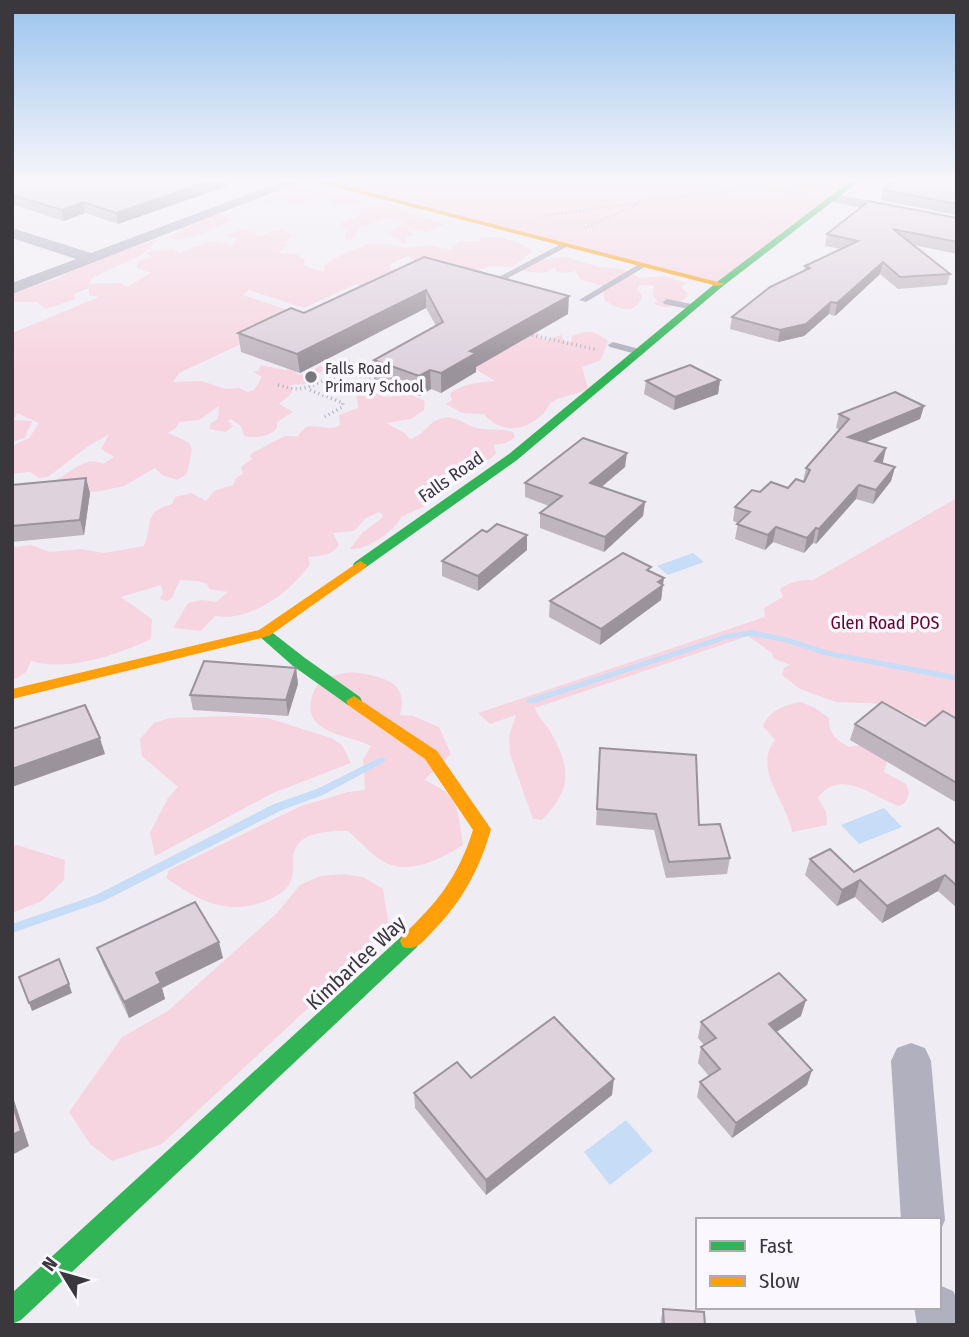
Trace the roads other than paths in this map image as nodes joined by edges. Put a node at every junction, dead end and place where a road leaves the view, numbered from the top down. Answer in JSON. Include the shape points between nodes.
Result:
{"nodes":[{"id":1,"x":47,"y":244,"type":"edge"},
{"id":2,"x":130,"y":244,"type":"edge"},
{"id":3,"x":772,"y":244,"type":"edge"},
{"id":4,"x":566,"y":245,"type":"joint"},
{"id":5,"x":92,"y":259,"type":"junction"},
{"id":6,"x":643,"y":265,"type":"junction"},
{"id":7,"x":506,"y":279,"type":"edge"},
{"id":8,"x":720,"y":284,"type":"junction"},
{"id":9,"x":12,"y":289,"type":"edge"},
{"id":10,"x":583,"y":300,"type":"dead end"},
{"id":11,"x":667,"y":302,"type":"dead end"},
{"id":12,"x":693,"y":307,"type":"junction"},
{"id":13,"x":613,"y":345,"type":"dead end"},
{"id":14,"x":636,"y":354,"type":"junction"},
{"id":15,"x":264,"y":633,"type":"junction"},
{"id":16,"x":12,"y":694,"type":"edge"},
{"id":17,"x":911,"y":1061,"type":"dead end"},
{"id":18,"x":923,"y":1218,"type":"edge"},
{"id":19,"x":12,"y":1311,"type":"edge"}],
"edges":[{"from":1,"to":5,"type":"street"},
{"from":2,"to":5,"type":"street"},
{"from":3,"to":8,"type":"street","name":"Falls Road"},
{"from":4,"to":6,"type":"street"},
{"from":4,"to":7,"type":"lane","via":[[501,278]]},
{"from":5,"to":9,"type":"street"},
{"from":6,"to":8,"type":"street"},
{"from":6,"to":10,"type":"lane"},
{"from":8,"to":12,"type":"street","name":"Falls Road"},
{"from":11,"to":12,"type":"lane"},
{"from":12,"to":14,"type":"street","name":"Falls Road"},
{"from":13,"to":14,"type":"lane"},
{"from":14,"to":15,"type":"street","name":"Falls Road","via":[[513,457]]},
{"from":15,"to":16,"type":"street","name":"Falls Road"},
{"from":15,"to":19,"type":"street","name":"Kimbarlee Way","via":[[431,755],[482,829],[472,864],[445,908]]},
{"from":17,"to":18,"type":"street"}]}
